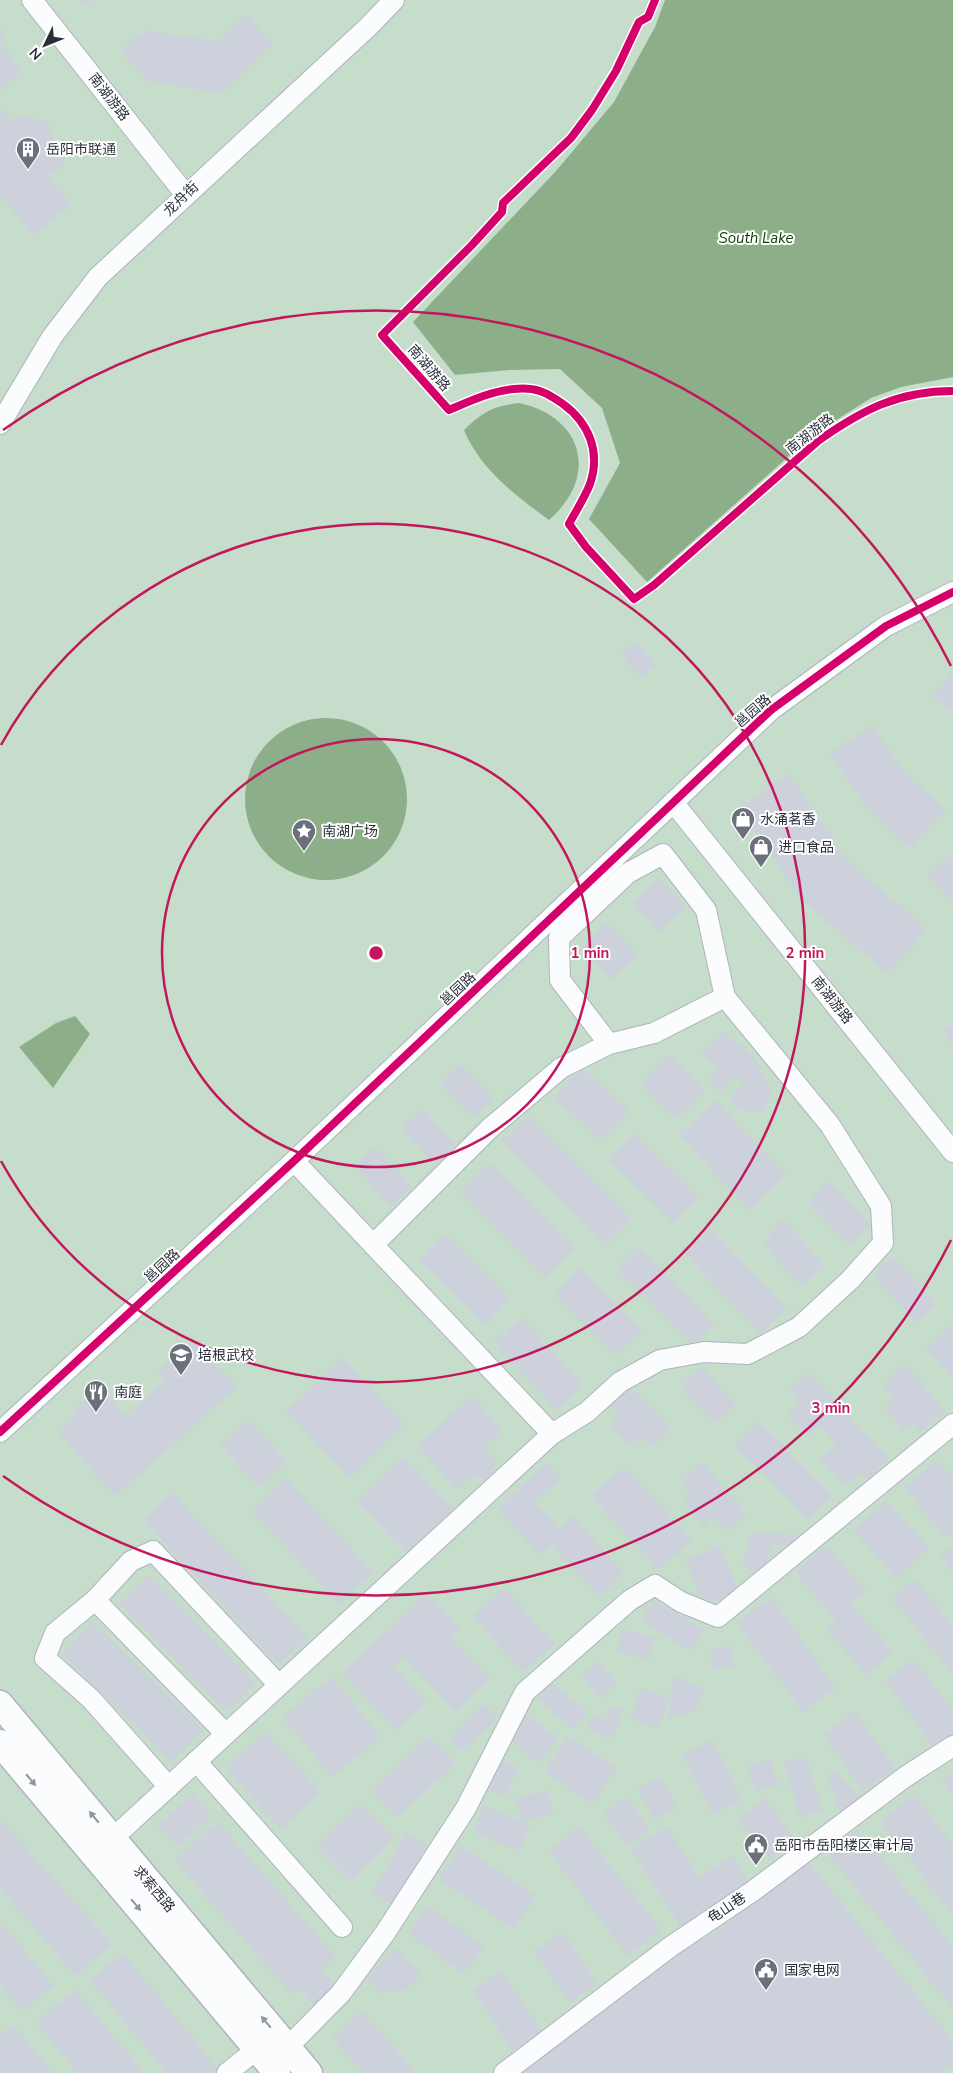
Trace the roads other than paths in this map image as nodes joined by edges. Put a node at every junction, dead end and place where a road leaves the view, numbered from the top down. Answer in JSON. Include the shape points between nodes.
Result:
{"nodes":[{"id":1,"x":32,"y":0,"type":"edge"},
{"id":2,"x":394,"y":0,"type":"edge"},
{"id":3,"x":185,"y":194,"type":"junction"},
{"id":4,"x":0,"y":424,"type":"edge"},
{"id":5,"x":953,"y":592,"type":"edge"},
{"id":6,"x":673,"y":802,"type":"junction"},
{"id":7,"x":725,"y":997,"type":"junction"},
{"id":8,"x":609,"y":1044,"type":"junction"},
{"id":9,"x":953,"y":1152,"type":"edge"},
{"id":10,"x":294,"y":1161,"type":"junction"},
{"id":11,"x":373,"y":1245,"type":"junction"},
{"id":12,"x":953,"y":1424,"type":"edge"},
{"id":13,"x":0,"y":1432,"type":"edge"},
{"id":14,"x":552,"y":1434,"type":"junction"},
{"id":15,"x":95,"y":1600,"type":"junction"},
{"id":16,"x":279,"y":1685,"type":"junction"},
{"id":17,"x":0,"y":1704,"type":"edge"},
{"id":18,"x":226,"y":1734,"type":"junction"},
{"id":19,"x":0,"y":1743,"type":"edge"},
{"id":20,"x":953,"y":1746,"type":"edge"},
{"id":21,"x":196,"y":1761,"type":"junction"},
{"id":22,"x":169,"y":1787,"type":"junction"},
{"id":23,"x":112,"y":1839,"type":"junction"},
{"id":24,"x":342,"y":1927,"type":"dead end"},
{"id":25,"x":257,"y":2048,"type":"junction"},
{"id":26,"x":287,"y":2048,"type":"junction"},
{"id":27,"x":227,"y":2073,"type":"edge"},
{"id":28,"x":278,"y":2073,"type":"edge"},
{"id":29,"x":309,"y":2073,"type":"edge"},
{"id":30,"x":504,"y":2073,"type":"edge"}],
"edges":[{"from":1,"to":3,"type":"street","name":"南湖游路"},
{"from":2,"to":3,"type":"street","name":"龙舟街"},
{"from":3,"to":4,"type":"street","name":"龙舟街","via":[[98,277],[52,337]]},
{"from":5,"to":6,"type":"street","name":"邕园路","via":[[886,626],[771,710]]},
{"from":6,"to":9,"type":"street","name":"南湖游路"},
{"from":6,"to":10,"type":"street","name":"邕园路"},
{"from":7,"to":8,"type":"street","via":[[654,1033]]},
{"from":7,"to":8,"type":"street","via":[[706,910],[663,854],[628,873],[559,938],[560,980]]},
{"from":7,"to":14,"type":"street","via":[[830,1124],[881,1206],[883,1243],[850,1280],[799,1327],[748,1354],[704,1352],[660,1360],[620,1382],[587,1412]]},
{"from":8,"to":11,"type":"street","via":[[561,1068],[489,1130]]},
{"from":10,"to":11,"type":"street"},
{"from":10,"to":13,"type":"street","name":"邕园路"},
{"from":11,"to":14,"type":"street"},
{"from":12,"to":26,"type":"street","via":[[718,1617],[681,1602],[654,1585],[630,1600],[525,1692],[466,1808],[385,1934],[342,1993]]},
{"from":14,"to":16,"type":"street"},
{"from":15,"to":16,"type":"street","via":[[131,1560],[153,1552]]},
{"from":15,"to":18,"type":"street"},
{"from":15,"to":22,"type":"street","via":[[55,1634],[45,1658],[91,1699]]},
{"from":16,"to":18,"type":"street"},
{"from":23,"to":17,"type":"main road","name":"求索西路","one_way":true},
{"from":18,"to":21,"type":"street"},
{"from":19,"to":25,"type":"main road","name":"求索西路","one_way":true},
{"from":20,"to":30,"type":"street","name":"龟山巷","via":[[905,1777],[754,1891],[670,1947]]},
{"from":21,"to":22,"type":"street"},
{"from":21,"to":24,"type":"street"},
{"from":22,"to":23,"type":"street"},
{"from":26,"to":23,"type":"main road","name":"求索西路","one_way":true},
{"from":25,"to":27,"type":"street"},
{"from":25,"to":28,"type":"main road","name":"求索西路"},
{"from":26,"to":29,"type":"main road","name":"求索西路"}]}
